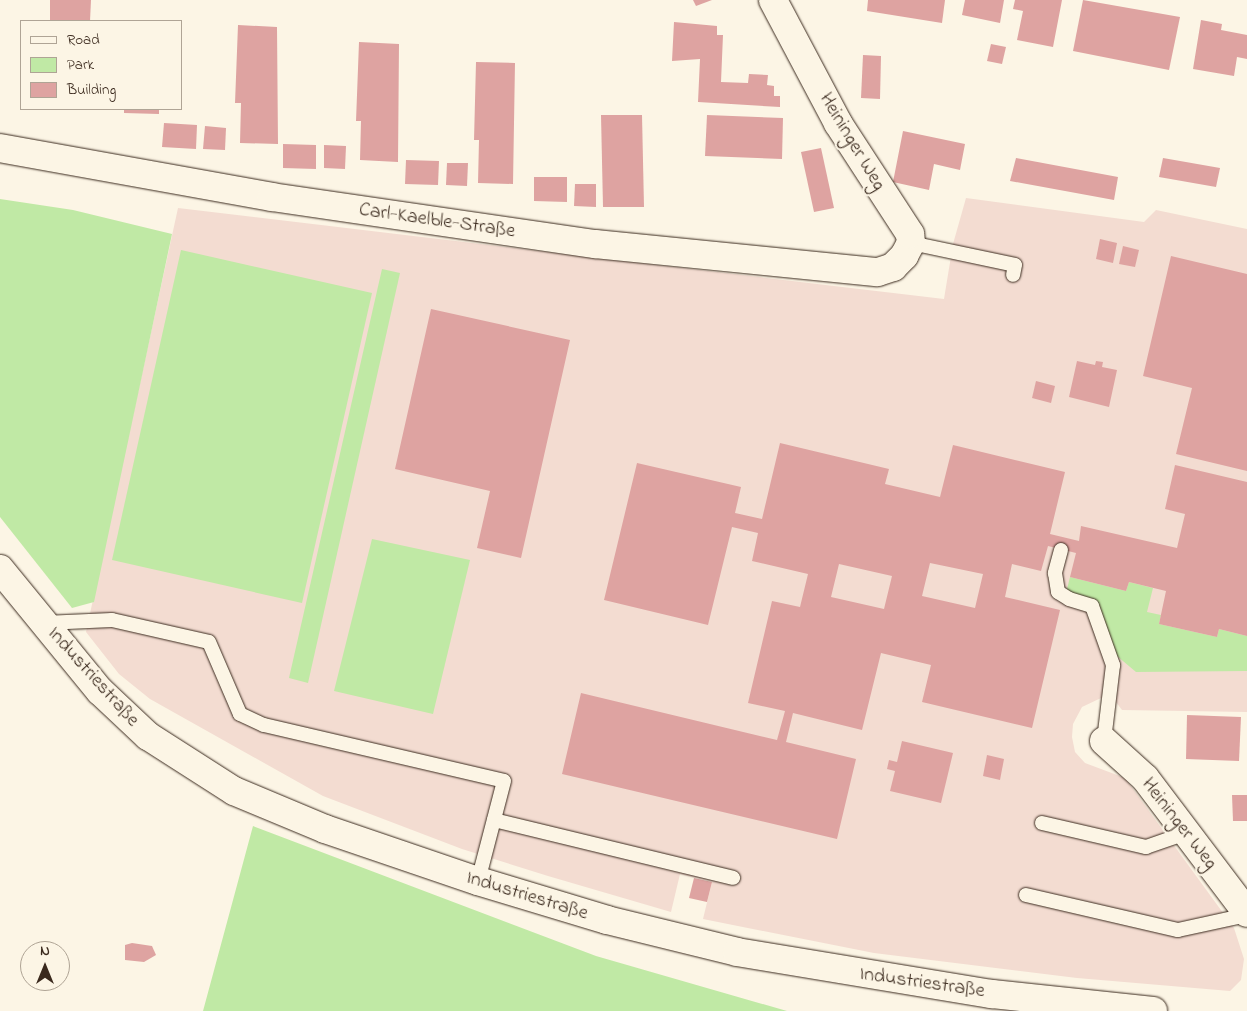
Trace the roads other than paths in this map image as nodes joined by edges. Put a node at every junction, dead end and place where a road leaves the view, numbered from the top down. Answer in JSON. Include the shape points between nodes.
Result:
{"nodes":[{"id":1,"x":773,"y":0,"type":"edge"},
{"id":2,"x":0,"y":148,"type":"edge"},
{"id":3,"x":911,"y":243,"type":"junction"},
{"id":4,"x":1013,"y":275,"type":"dead end"},
{"id":5,"x":1061,"y":550,"type":"dead end"},
{"id":6,"x":0,"y":569,"type":"edge"},
{"id":7,"x":44,"y":623,"type":"junction"},
{"id":8,"x":1104,"y":741,"type":"joint"},
{"id":9,"x":494,"y":820,"type":"junction"},
{"id":10,"x":1042,"y":823,"type":"dead end"},
{"id":11,"x":1189,"y":832,"type":"junction"},
{"id":12,"x":733,"y":878,"type":"dead end"},
{"id":13,"x":478,"y":882,"type":"junction"},
{"id":14,"x":1026,"y":895,"type":"dead end"},
{"id":15,"x":1247,"y":914,"type":"edge"},
{"id":16,"x":1152,"y":1011,"type":"edge"}],
"edges":[{"from":1,"to":3,"type":"street","name":"Heininger Weg","via":[[838,123],[902,220]]},
{"from":2,"to":3,"type":"street","name":"Carl-Kaelble-Straße","via":[[272,197],[578,242],[878,272],[893,267]]},
{"from":3,"to":4,"type":"lane","via":[[1015,265]]},
{"from":5,"to":8,"type":"lane","via":[[1056,573],[1058,592],[1068,599],[1092,606],[1113,665]]},
{"from":6,"to":7,"type":"street","name":"Industriestraße"},
{"from":7,"to":9,"type":"lane","via":[[112,620],[209,642],[240,714],[264,725],[504,781]]},
{"from":7,"to":13,"type":"street","name":"Industriestraße","via":[[123,714],[190,765],[234,790],[325,829]]},
{"from":8,"to":11,"type":"street","name":"Heininger Weg","via":[[1145,778]]},
{"from":9,"to":12,"type":"lane"},
{"from":9,"to":13,"type":"lane"},
{"from":10,"to":11,"type":"lane","via":[[1146,847]]},
{"from":11,"to":15,"type":"street","name":"Heininger Weg"},
{"from":13,"to":16,"type":"street","name":"Industriestraße","via":[[607,920],[737,952],[992,994]]},
{"from":14,"to":15,"type":"lane","via":[[1178,930]]}]}
